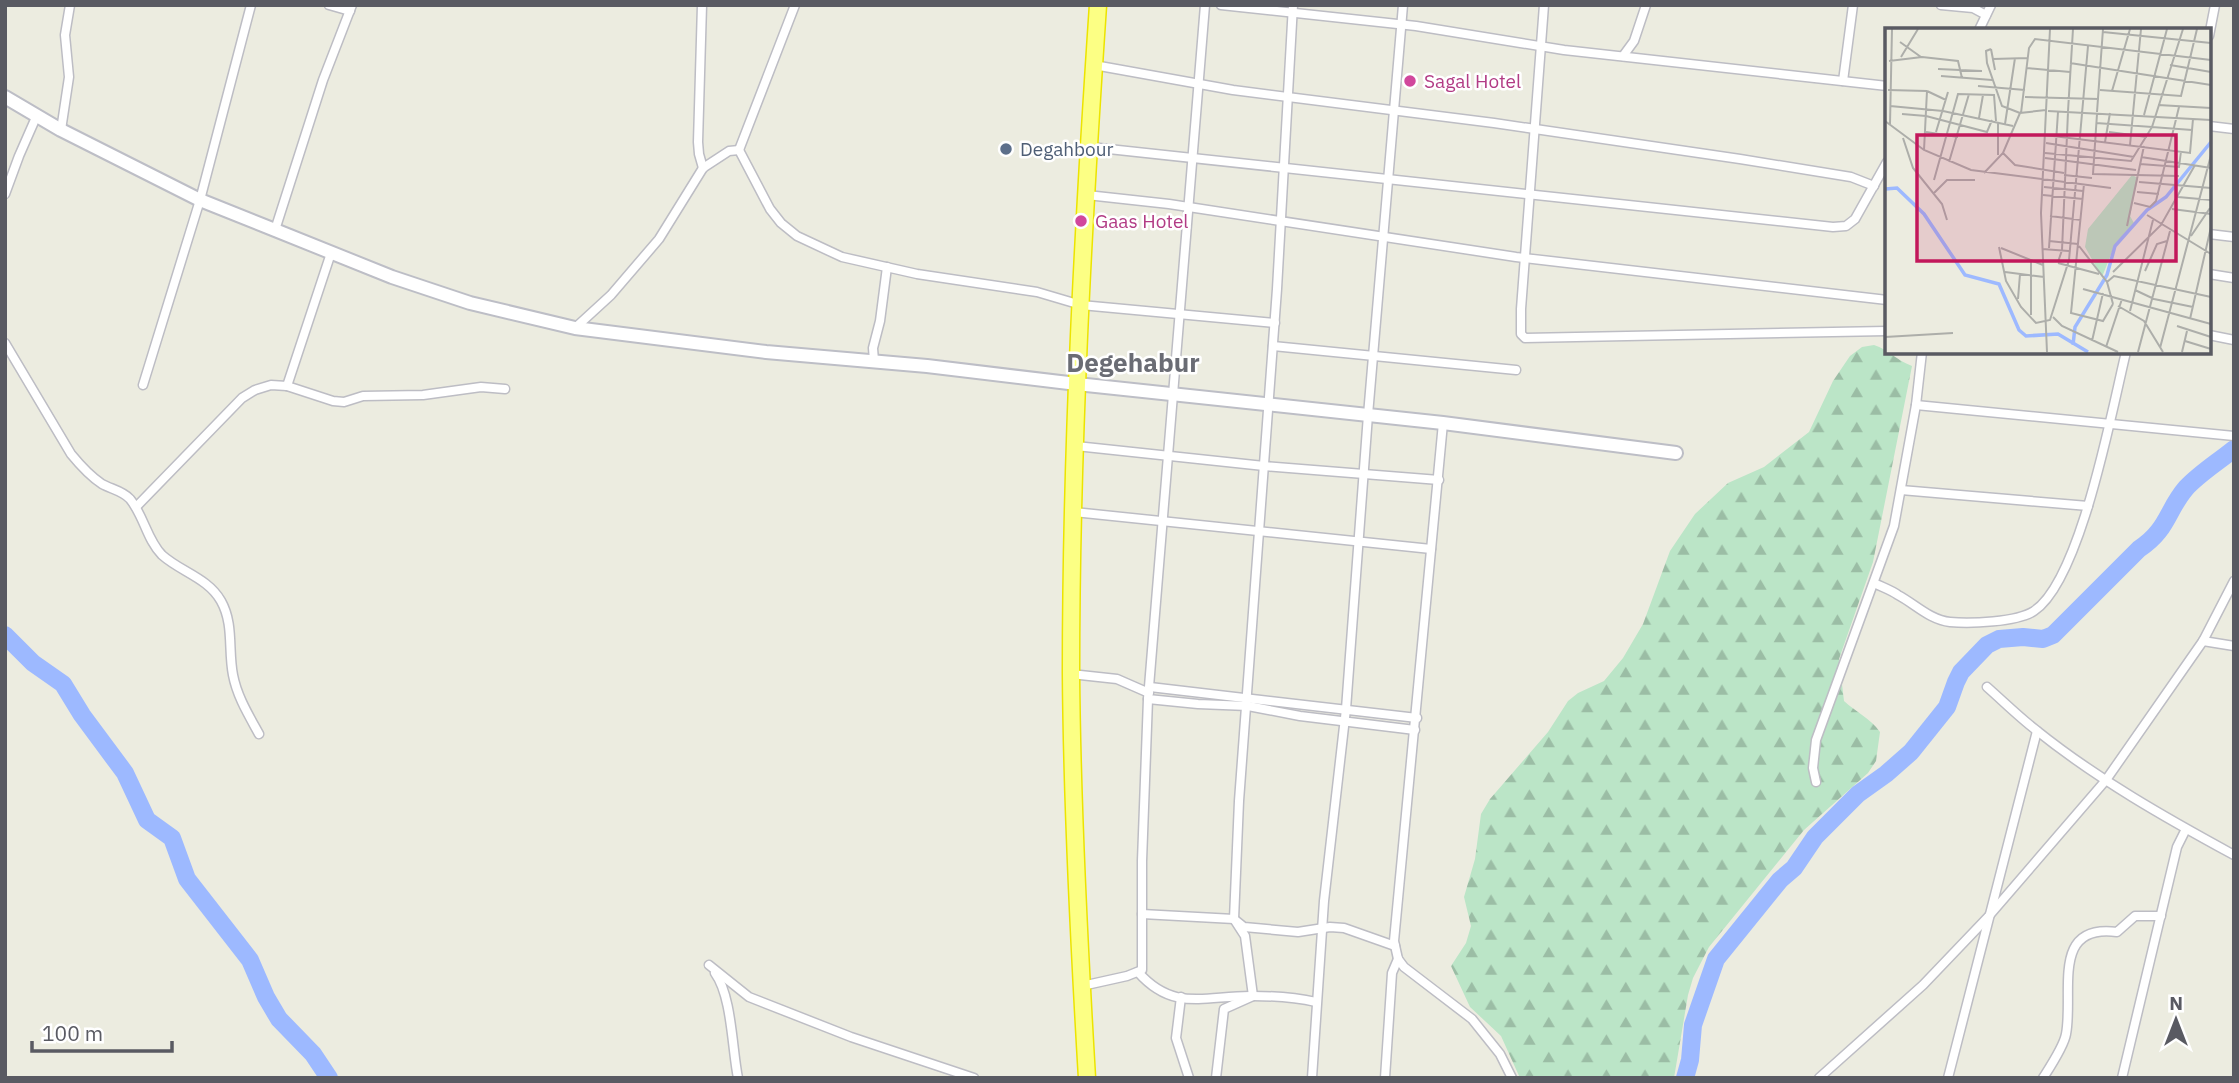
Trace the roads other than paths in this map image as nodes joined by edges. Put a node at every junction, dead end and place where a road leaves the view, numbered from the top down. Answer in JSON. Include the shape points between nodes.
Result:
{"nodes":[{"id":1,"x":70,"y":5,"type":"edge"},
{"id":2,"x":251,"y":5,"type":"edge"},
{"id":3,"x":329,"y":5,"type":"edge"},
{"id":4,"x":702,"y":5,"type":"edge"},
{"id":5,"x":795,"y":5,"type":"edge"},
{"id":6,"x":1098,"y":5,"type":"edge"},
{"id":7,"x":1205,"y":5,"type":"edge"},
{"id":8,"x":1221,"y":5,"type":"edge"},
{"id":9,"x":1403,"y":5,"type":"edge"},
{"id":10,"x":1544,"y":5,"type":"edge"},
{"id":11,"x":1646,"y":5,"type":"edge"},
{"id":12,"x":1853,"y":5,"type":"edge"},
{"id":13,"x":1941,"y":5,"type":"edge"},
{"id":14,"x":1991,"y":5,"type":"edge"},
{"id":15,"x":2216,"y":5,"type":"edge"},
{"id":16,"x":351,"y":8,"type":"edge"},
{"id":17,"x":1293,"y":9,"type":"edge"},
{"id":18,"x":1986,"y":15,"type":"junction"},
{"id":19,"x":1401,"y":24,"type":"junction"},
{"id":20,"x":1980,"y":28,"type":"edge"},
{"id":21,"x":2211,"y":28,"type":"edge"},
{"id":22,"x":1542,"y":46,"type":"junction"},
{"id":23,"x":1623,"y":56,"type":"junction"},
{"id":24,"x":1094,"y":65,"type":"junction"},
{"id":25,"x":1843,"y":81,"type":"junction"},
{"id":26,"x":1200,"y":84,"type":"junction"},
{"id":27,"x":1885,"y":86,"type":"edge"},
{"id":28,"x":5,"y":97,"type":"edge"},
{"id":29,"x":1288,"y":97,"type":"junction"},
{"id":30,"x":1394,"y":110,"type":"junction"},
{"id":31,"x":37,"y":115,"type":"junction"},
{"id":32,"x":2211,"y":126,"type":"edge"},
{"id":33,"x":1535,"y":129,"type":"junction"},
{"id":34,"x":2234,"y":129,"type":"edge"},
{"id":35,"x":61,"y":130,"type":"junction"},
{"id":36,"x":1090,"y":147,"type":"junction"},
{"id":37,"x":739,"y":150,"type":"junction"},
{"id":38,"x":1193,"y":159,"type":"junction"},
{"id":39,"x":1885,"y":166,"type":"edge"},
{"id":40,"x":703,"y":168,"type":"junction"},
{"id":41,"x":1284,"y":168,"type":"junction"},
{"id":42,"x":1388,"y":180,"type":"junction"},
{"id":43,"x":1874,"y":186,"type":"junction"},
{"id":44,"x":5,"y":194,"type":"edge"},
{"id":45,"x":1087,"y":195,"type":"junction"},
{"id":46,"x":1530,"y":195,"type":"junction"},
{"id":47,"x":200,"y":200,"type":"junction"},
{"id":48,"x":1189,"y":207,"type":"junction"},
{"id":49,"x":1281,"y":221,"type":"junction"},
{"id":50,"x":275,"y":230,"type":"junction"},
{"id":51,"x":2211,"y":234,"type":"edge"},
{"id":52,"x":1383,"y":237,"type":"junction"},
{"id":53,"x":2234,"y":237,"type":"edge"},
{"id":54,"x":331,"y":253,"type":"junction"},
{"id":55,"x":1525,"y":258,"type":"junction"},
{"id":56,"x":887,"y":267,"type":"junction"},
{"id":57,"x":2211,"y":274,"type":"edge"},
{"id":58,"x":2234,"y":278,"type":"edge"},
{"id":59,"x":1885,"y":300,"type":"edge"},
{"id":60,"x":1081,"y":305,"type":"junction"},
{"id":61,"x":1180,"y":314,"type":"junction"},
{"id":62,"x":1275,"y":323,"type":"junction"},
{"id":63,"x":575,"y":328,"type":"junction"},
{"id":64,"x":1885,"y":331,"type":"edge"},
{"id":65,"x":2211,"y":335,"type":"edge"},
{"id":66,"x":2234,"y":340,"type":"edge"},
{"id":67,"x":5,"y":343,"type":"edge"},
{"id":68,"x":1273,"y":346,"type":"junction"},
{"id":69,"x":1922,"y":354,"type":"edge"},
{"id":70,"x":2126,"y":354,"type":"edge"},
{"id":71,"x":1373,"y":356,"type":"junction"},
{"id":72,"x":874,"y":360,"type":"junction"},
{"id":73,"x":1516,"y":370,"type":"dead end"},
{"id":74,"x":1077,"y":384,"type":"junction"},
{"id":75,"x":143,"y":386,"type":"dead end"},
{"id":76,"x":286,"y":386,"type":"junction"},
{"id":77,"x":505,"y":389,"type":"dead end"},
{"id":78,"x":1174,"y":394,"type":"junction"},
{"id":79,"x":1268,"y":405,"type":"junction"},
{"id":80,"x":1916,"y":405,"type":"junction"},
{"id":81,"x":1368,"y":415,"type":"junction"},
{"id":82,"x":2109,"y":423,"type":"junction"},
{"id":83,"x":1443,"y":424,"type":"junction"},
{"id":84,"x":2234,"y":436,"type":"edge"},
{"id":85,"x":1076,"y":446,"type":"junction"},
{"id":86,"x":1676,"y":453,"type":"dead end"},
{"id":87,"x":1168,"y":456,"type":"junction"},
{"id":88,"x":1264,"y":466,"type":"junction"},
{"id":89,"x":1364,"y":474,"type":"junction"},
{"id":90,"x":1439,"y":480,"type":"junction"},
{"id":91,"x":1901,"y":489,"type":"junction"},
{"id":92,"x":2088,"y":506,"type":"junction"},
{"id":93,"x":136,"y":507,"type":"junction"},
{"id":94,"x":1074,"y":512,"type":"junction"},
{"id":95,"x":1163,"y":521,"type":"junction"},
{"id":96,"x":1259,"y":531,"type":"junction"},
{"id":97,"x":1359,"y":541,"type":"junction"},
{"id":98,"x":1432,"y":549,"type":"junction"},
{"id":99,"x":2234,"y":581,"type":"edge"},
{"id":100,"x":1874,"y":583,"type":"junction"},
{"id":101,"x":2203,"y":641,"type":"junction"},
{"id":102,"x":2234,"y":646,"type":"edge"},
{"id":103,"x":1071,"y":674,"type":"junction"},
{"id":104,"x":1987,"y":687,"type":"dead end"},
{"id":105,"x":1199,"y":692,"type":"junction"},
{"id":106,"x":1149,"y":693,"type":"junction"},
{"id":107,"x":1248,"y":702,"type":"junction"},
{"id":108,"x":1198,"y":705,"type":"junction"},
{"id":109,"x":1302,"y":705,"type":"junction"},
{"id":110,"x":1346,"y":709,"type":"junction"},
{"id":111,"x":1300,"y":716,"type":"junction"},
{"id":112,"x":1417,"y":718,"type":"junction"},
{"id":113,"x":1345,"y":722,"type":"junction"},
{"id":114,"x":1415,"y":730,"type":"junction"},
{"id":115,"x":2037,"y":731,"type":"junction"},
{"id":116,"x":259,"y":734,"type":"dead end"},
{"id":117,"x":2106,"y":780,"type":"junction"},
{"id":118,"x":1816,"y":782,"type":"dead end"},
{"id":119,"x":2186,"y":829,"type":"junction"},
{"id":120,"x":2234,"y":855,"type":"edge"},
{"id":121,"x":1142,"y":914,"type":"junction"},
{"id":122,"x":2161,"y":916,"type":"junction"},
{"id":123,"x":1988,"y":917,"type":"junction"},
{"id":124,"x":1234,"y":919,"type":"junction"},
{"id":125,"x":1322,"y":928,"type":"junction"},
{"id":126,"x":1395,"y":946,"type":"junction"},
{"id":127,"x":1398,"y":959,"type":"junction"},
{"id":128,"x":1138,"y":972,"type":"junction"},
{"id":129,"x":1081,"y":986,"type":"junction"},
{"id":130,"x":1253,"y":996,"type":"junction"},
{"id":131,"x":1181,"y":997,"type":"junction"},
{"id":132,"x":1316,"y":1002,"type":"junction"},
{"id":133,"x":738,"y":1078,"type":"edge"},
{"id":134,"x":974,"y":1078,"type":"edge"},
{"id":135,"x":1087,"y":1078,"type":"edge"},
{"id":136,"x":1189,"y":1078,"type":"edge"},
{"id":137,"x":1216,"y":1078,"type":"edge"},
{"id":138,"x":1312,"y":1078,"type":"edge"},
{"id":139,"x":1385,"y":1078,"type":"edge"},
{"id":140,"x":1513,"y":1078,"type":"edge"},
{"id":141,"x":1819,"y":1078,"type":"edge"},
{"id":142,"x":1948,"y":1078,"type":"edge"},
{"id":143,"x":2043,"y":1078,"type":"edge"},
{"id":144,"x":2122,"y":1078,"type":"edge"}],
"edges":[{"from":1,"to":35,"type":"street","via":[[65,35],[69,77]]},
{"from":2,"to":47,"type":"street"},
{"from":3,"to":16,"type":"street"},
{"from":4,"to":40,"type":"street","via":[[698,142]]},
{"from":5,"to":37,"type":"street"},
{"from":6,"to":24,"type":"highway"},
{"from":7,"to":26,"type":"street"},
{"from":8,"to":17,"type":"street"},
{"from":9,"to":19,"type":"street"},
{"from":10,"to":22,"type":"street"},
{"from":11,"to":23,"type":"street","via":[[1634,41]]},
{"from":12,"to":25,"type":"street"},
{"from":13,"to":18,"type":"street","via":[[1973,8]]},
{"from":14,"to":18,"type":"street"},
{"from":15,"to":21,"type":"street"},
{"from":16,"to":50,"type":"street"},
{"from":17,"to":19,"type":"street"},
{"from":17,"to":29,"type":"street"},
{"from":18,"to":20,"type":"street"},
{"from":19,"to":22,"type":"street"},
{"from":19,"to":30,"type":"street"},
{"from":22,"to":23,"type":"street"},
{"from":22,"to":33,"type":"street"},
{"from":23,"to":25,"type":"street"},
{"from":24,"to":26,"type":"street"},
{"from":24,"to":36,"type":"highway"},
{"from":25,"to":27,"type":"street"},
{"from":26,"to":29,"type":"street"},
{"from":26,"to":38,"type":"street"},
{"from":28,"to":31,"type":"street"},
{"from":29,"to":30,"type":"street"},
{"from":29,"to":41,"type":"street"},
{"from":30,"to":33,"type":"street"},
{"from":30,"to":42,"type":"street"},
{"from":31,"to":35,"type":"street"},
{"from":31,"to":44,"type":"street"},
{"from":32,"to":34,"type":"street"},
{"from":33,"to":43,"type":"street","via":[[1851,177]]},
{"from":33,"to":46,"type":"street"},
{"from":35,"to":47,"type":"street"},
{"from":36,"to":38,"type":"street"},
{"from":36,"to":45,"type":"highway"},
{"from":37,"to":40,"type":"street","via":[[729,151]]},
{"from":37,"to":56,"type":"street","via":[[770,209],[789,229],[842,257]]},
{"from":38,"to":41,"type":"street"},
{"from":38,"to":48,"type":"street"},
{"from":39,"to":43,"type":"street"},
{"from":40,"to":63,"type":"street","via":[[659,239],[611,295]]},
{"from":41,"to":42,"type":"street"},
{"from":41,"to":49,"type":"street"},
{"from":42,"to":46,"type":"street"},
{"from":42,"to":52,"type":"street"},
{"from":43,"to":46,"type":"street","via":[[1855,219],[1846,226],[1833,227]]},
{"from":45,"to":48,"type":"street"},
{"from":45,"to":60,"type":"highway"},
{"from":46,"to":55,"type":"street"},
{"from":47,"to":50,"type":"street"},
{"from":47,"to":75,"type":"street"},
{"from":48,"to":49,"type":"street"},
{"from":48,"to":61,"type":"street"},
{"from":49,"to":52,"type":"street"},
{"from":49,"to":62,"type":"street"},
{"from":50,"to":54,"type":"street"},
{"from":51,"to":53,"type":"street"},
{"from":52,"to":55,"type":"street"},
{"from":52,"to":71,"type":"street"},
{"from":54,"to":63,"type":"street","via":[[470,303]]},
{"from":54,"to":76,"type":"street"},
{"from":55,"to":59,"type":"street"},
{"from":55,"to":64,"type":"street","via":[[1521,334],[1525,338]]},
{"from":56,"to":60,"type":"street","via":[[1037,292]]},
{"from":56,"to":72,"type":"street"},
{"from":57,"to":58,"type":"street"},
{"from":60,"to":61,"type":"street"},
{"from":60,"to":74,"type":"highway"},
{"from":61,"to":62,"type":"street"},
{"from":61,"to":78,"type":"street"},
{"from":62,"to":68,"type":"street"},
{"from":63,"to":72,"type":"street","via":[[766,352]]},
{"from":65,"to":66,"type":"street"},
{"from":67,"to":93,"type":"street","via":[[71,454],[83,469],[127,496]]},
{"from":68,"to":71,"type":"street"},
{"from":68,"to":79,"type":"street"},
{"from":69,"to":80,"type":"street"},
{"from":70,"to":82,"type":"street"},
{"from":71,"to":73,"type":"street"},
{"from":71,"to":81,"type":"street"},
{"from":72,"to":74,"type":"street"},
{"from":74,"to":78,"type":"street"},
{"from":74,"to":85,"type":"highway"},
{"from":76,"to":77,"type":"street","via":[[344,402],[363,396]]},
{"from":76,"to":93,"type":"street","via":[[255,390],[242,398]]},
{"from":78,"to":79,"type":"street"},
{"from":78,"to":87,"type":"street"},
{"from":79,"to":81,"type":"street"},
{"from":79,"to":88,"type":"street"},
{"from":80,"to":82,"type":"street"},
{"from":80,"to":91,"type":"street"},
{"from":81,"to":83,"type":"street"},
{"from":81,"to":89,"type":"street"},
{"from":82,"to":84,"type":"street"},
{"from":82,"to":92,"type":"street"},
{"from":83,"to":86,"type":"street"},
{"from":83,"to":90,"type":"street"},
{"from":85,"to":87,"type":"street"},
{"from":85,"to":94,"type":"highway"},
{"from":87,"to":88,"type":"street"},
{"from":87,"to":95,"type":"street"},
{"from":88,"to":89,"type":"street"},
{"from":88,"to":96,"type":"street"},
{"from":89,"to":90,"type":"street"},
{"from":89,"to":97,"type":"street"},
{"from":90,"to":98,"type":"street"},
{"from":91,"to":92,"type":"street"},
{"from":91,"to":100,"type":"street","via":[[1895,526]]},
{"from":92,"to":100,"type":"street","via":[[2053,591],[2035,610],[2014,620],[1948,622]]},
{"from":93,"to":116,"type":"street","via":[[160,553],[202,580],[223,604],[238,695]]},
{"from":94,"to":95,"type":"street"},
{"from":94,"to":103,"type":"highway"},
{"from":95,"to":96,"type":"street"},
{"from":95,"to":106,"type":"street"},
{"from":96,"to":97,"type":"street"},
{"from":96,"to":107,"type":"street"},
{"from":97,"to":98,"type":"street"},
{"from":97,"to":110,"type":"street"},
{"from":98,"to":112,"type":"street"},
{"from":99,"to":101,"type":"street"},
{"from":100,"to":118,"type":"street","via":[[1816,740]]},
{"from":101,"to":102,"type":"street"},
{"from":101,"to":117,"type":"street"},
{"from":103,"to":106,"type":"street","via":[[1118,679]]},
{"from":103,"to":129,"type":"highway"},
{"from":104,"to":115,"type":"street"},
{"from":105,"to":106,"type":"street"},
{"from":105,"to":107,"type":"street"},
{"from":105,"to":108,"type":"street"},
{"from":106,"to":108,"type":"street"},
{"from":106,"to":121,"type":"street"},
{"from":107,"to":108,"type":"street"},
{"from":107,"to":109,"type":"street"},
{"from":107,"to":111,"type":"street"},
{"from":107,"to":124,"type":"street"},
{"from":109,"to":110,"type":"street"},
{"from":109,"to":111,"type":"street"},
{"from":110,"to":112,"type":"street"},
{"from":110,"to":113,"type":"street"},
{"from":111,"to":113,"type":"street"},
{"from":112,"to":114,"type":"street"},
{"from":113,"to":114,"type":"street"},
{"from":113,"to":125,"type":"street"},
{"from":114,"to":126,"type":"street"},
{"from":115,"to":117,"type":"street"},
{"from":115,"to":123,"type":"street"},
{"from":117,"to":119,"type":"street"},
{"from":117,"to":123,"type":"street"},
{"from":119,"to":120,"type":"street"},
{"from":119,"to":122,"type":"street","via":[[2177,847]]},
{"from":121,"to":124,"type":"street"},
{"from":121,"to":128,"type":"street","via":[[1142,970]]},
{"from":122,"to":143,"type":"street","via":[[2135,916],[2117,932],[2095,931],[2079,939],[2069,970],[2066,1035]]},
{"from":122,"to":144,"type":"street"},
{"from":123,"to":141,"type":"street","via":[[1923,985]]},
{"from":123,"to":142,"type":"street"},
{"from":124,"to":125,"type":"street","via":[[1244,927],[1298,932]]},
{"from":124,"to":130,"type":"street","via":[[1245,936]]},
{"from":125,"to":126,"type":"street","via":[[1344,929]]},
{"from":125,"to":132,"type":"street"},
{"from":126,"to":127,"type":"street"},
{"from":127,"to":139,"type":"street","via":[[1392,974]]},
{"from":127,"to":140,"type":"street","via":[[1472,1019]]},
{"from":128,"to":129,"type":"street"},
{"from":128,"to":131,"type":"street","via":[[1160,992]]},
{"from":129,"to":135,"type":"highway"},
{"from":130,"to":131,"type":"street"},
{"from":130,"to":132,"type":"street"},
{"from":130,"to":137,"type":"street","via":[[1224,1009]]},
{"from":131,"to":136,"type":"street","via":[[1175,1038]]},
{"from":132,"to":138,"type":"street"},
{"from":133,"to":134,"type":"street","via":[[724,993],[709,965],[749,997]]}]}
